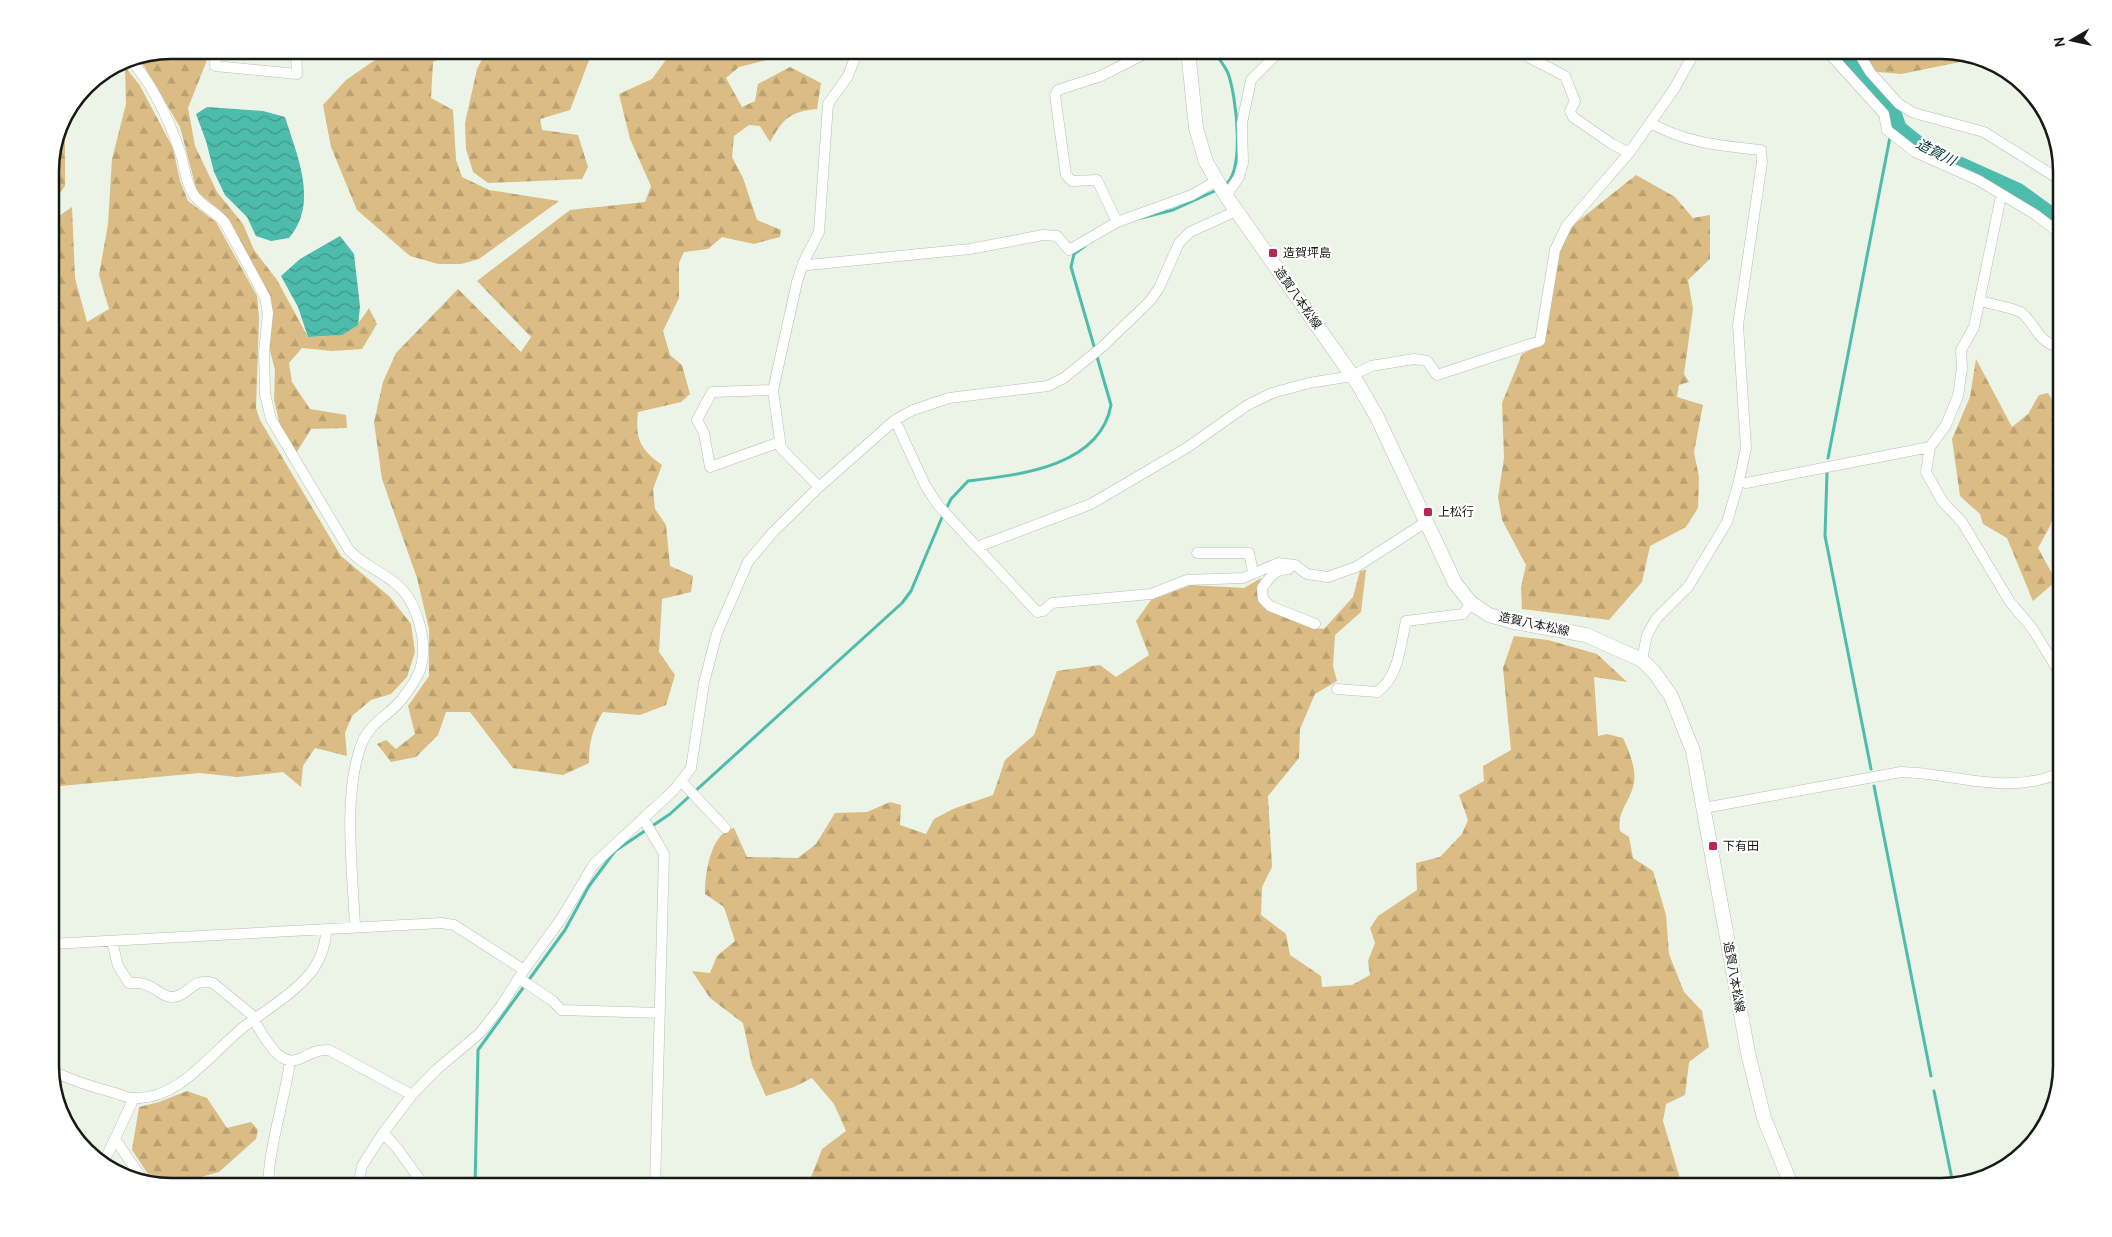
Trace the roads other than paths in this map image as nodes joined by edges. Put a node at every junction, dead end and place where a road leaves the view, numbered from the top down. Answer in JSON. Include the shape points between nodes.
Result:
{"nodes":[{"id":1,"x":215,"y":59,"type":"edge"},
{"id":2,"x":296,"y":59,"type":"edge"},
{"id":3,"x":855,"y":59,"type":"edge"},
{"id":4,"x":1134,"y":59,"type":"edge"},
{"id":5,"x":1189,"y":59,"type":"edge"},
{"id":6,"x":1273,"y":59,"type":"edge"},
{"id":7,"x":1532,"y":59,"type":"edge"},
{"id":8,"x":1691,"y":59,"type":"edge"},
{"id":9,"x":1834,"y":59,"type":"edge"},
{"id":10,"x":1862,"y":59,"type":"edge"},
{"id":11,"x":135,"y":65,"type":"edge"},
{"id":12,"x":1651,"y":123,"type":"junction"},
{"id":13,"x":1629,"y":153,"type":"junction"},
{"id":14,"x":2053,"y":175,"type":"edge"},
{"id":15,"x":1216,"y":181,"type":"junction"},
{"id":16,"x":1225,"y":195,"type":"junction"},
{"id":17,"x":2003,"y":196,"type":"junction"},
{"id":18,"x":1236,"y":211,"type":"junction"},
{"id":19,"x":1117,"y":222,"type":"junction"},
{"id":20,"x":2053,"y":228,"type":"edge"},
{"id":21,"x":803,"y":263,"type":"junction"},
{"id":22,"x":1980,"y":301,"type":"junction"},
{"id":23,"x":2053,"y":346,"type":"edge"},
{"id":24,"x":1352,"y":376,"type":"junction"},
{"id":25,"x":772,"y":390,"type":"junction"},
{"id":26,"x":895,"y":420,"type":"junction"},
{"id":27,"x":780,"y":442,"type":"junction"},
{"id":28,"x":1930,"y":447,"type":"junction"},
{"id":29,"x":1739,"y":481,"type":"junction"},
{"id":30,"x":818,"y":487,"type":"junction"},
{"id":31,"x":1426,"y":522,"type":"junction"},
{"id":32,"x":977,"y":547,"type":"junction"},
{"id":33,"x":1197,"y":553,"type":"dead end"},
{"id":34,"x":1296,"y":565,"type":"junction"},
{"id":35,"x":1253,"y":572,"type":"junction"},
{"id":36,"x":1471,"y":603,"type":"junction"},
{"id":37,"x":1315,"y":624,"type":"dead end"},
{"id":38,"x":1642,"y":660,"type":"junction"},
{"id":39,"x":2053,"y":662,"type":"edge"},
{"id":40,"x":1337,"y":688,"type":"dead end"},
{"id":41,"x":2053,"y":776,"type":"edge"},
{"id":42,"x":685,"y":785,"type":"junction"},
{"id":43,"x":1704,"y":808,"type":"junction"},
{"id":44,"x":648,"y":816,"type":"junction"},
{"id":45,"x":725,"y":828,"type":"dead end"},
{"id":46,"x":355,"y":927,"type":"junction"},
{"id":47,"x":326,"y":930,"type":"junction"},
{"id":48,"x":112,"y":941,"type":"junction"},
{"id":49,"x":59,"y":944,"type":"edge"},
{"id":50,"x":522,"y":974,"type":"junction"},
{"id":51,"x":660,"y":1013,"type":"junction"},
{"id":52,"x":254,"y":1021,"type":"junction"},
{"id":53,"x":290,"y":1062,"type":"junction"},
{"id":54,"x":59,"y":1074,"type":"edge"},
{"id":55,"x":412,"y":1094,"type":"junction"},
{"id":56,"x":134,"y":1098,"type":"junction"},
{"id":57,"x":382,"y":1133,"type":"junction"},
{"id":58,"x":115,"y":1139,"type":"junction"},
{"id":59,"x":106,"y":1157,"type":"edge"},
{"id":60,"x":138,"y":1173,"type":"edge"},
{"id":61,"x":268,"y":1178,"type":"edge"},
{"id":62,"x":360,"y":1178,"type":"edge"},
{"id":63,"x":418,"y":1178,"type":"edge"},
{"id":64,"x":655,"y":1178,"type":"edge"},
{"id":65,"x":1788,"y":1178,"type":"edge"}],
"edges":[{"from":1,"to":2,"type":"street","via":[[215,66],[297,74]]},
{"from":3,"to":21,"type":"street","via":[[848,76],[828,104],[819,232]]},
{"from":4,"to":19,"type":"street","via":[[1101,76],[1058,90],[1055,95],[1066,175],[1072,180],[1097,180]]},
{"from":5,"to":15,"type":"main road","name":"造賀八本松線","via":[[1196,128],[1206,162]]},
{"from":6,"to":16,"type":"street","via":[[1251,80],[1242,123],[1239,177]]},
{"from":7,"to":13,"type":"street","via":[[1564,76],[1574,101],[1570,111],[1573,117]]},
{"from":8,"to":12,"type":"street"},
{"from":9,"to":17,"type":"street","via":[[1884,114],[1887,130],[1915,152],[1978,180]]},
{"from":10,"to":14,"type":"street","via":[[1899,104],[1914,113],[1984,132]]},
{"from":11,"to":46,"type":"street","via":[[176,139],[194,196],[225,223],[265,297],[268,312],[265,394],[276,430],[349,550],[403,590],[422,634],[424,652],[420,670],[398,704],[373,724],[362,742],[357,761],[350,800]]},
{"from":12,"to":13,"type":"street"},
{"from":12,"to":29,"type":"street","via":[[1697,142],[1761,150],[1755,223],[1738,325],[1746,448]]},
{"from":13,"to":24,"type":"street","via":[[1567,225],[1555,250],[1540,341],[1437,375],[1427,361],[1414,359],[1372,366]]},
{"from":15,"to":16,"type":"main road","name":"造賀八本松線"},
{"from":15,"to":19,"type":"street","via":[[1192,195]]},
{"from":16,"to":18,"type":"main road","name":"造賀八本松線"},
{"from":17,"to":20,"type":"street"},
{"from":17,"to":22,"type":"street"},
{"from":18,"to":24,"type":"main road","name":"造賀八本松線"},
{"from":18,"to":26,"type":"street","via":[[1190,232],[1180,243],[1150,301],[1064,378],[1048,386],[949,398]]},
{"from":19,"to":21,"type":"street","via":[[1069,250],[1057,236],[1043,235],[970,249]]},
{"from":21,"to":25,"type":"street"},
{"from":22,"to":23,"type":"street","via":[[2021,312],[2032,328]]},
{"from":22,"to":28,"type":"street","via":[[1974,327],[1961,350],[1958,396],[1946,425]]},
{"from":24,"to":31,"type":"main road","name":"造賀八本松線","via":[[1377,417]]},
{"from":24,"to":32,"type":"street","via":[[1309,382],[1272,393],[1246,406],[1188,447],[1091,504]]},
{"from":25,"to":27,"type":"street"},
{"from":25,"to":27,"type":"street","via":[[712,392],[697,420],[704,433],[710,467]]},
{"from":26,"to":30,"type":"street"},
{"from":26,"to":32,"type":"street","via":[[924,485]]},
{"from":27,"to":30,"type":"street","via":[[781,448]]},
{"from":28,"to":29,"type":"street","via":[[1746,483]]},
{"from":28,"to":39,"type":"street","via":[[1926,472],[1942,501],[1962,522],[2010,602],[2032,628]]},
{"from":29,"to":38,"type":"street","via":[[1727,522],[1688,586],[1656,619],[1646,635]]},
{"from":30,"to":42,"type":"street","via":[[748,562],[717,633]]},
{"from":31,"to":34,"type":"street","via":[[1342,573],[1328,577],[1307,574]]},
{"from":31,"to":36,"type":"main road","name":"造賀八本松線","via":[[1455,583]]},
{"from":32,"to":35,"type":"street","via":[[1037,612],[1052,604],[1151,594],[1187,580],[1243,578]]},
{"from":33,"to":35,"type":"street","via":[[1249,553]]},
{"from":34,"to":35,"type":"street","via":[[1278,564]]},
{"from":34,"to":37,"type":"street","via":[[1293,569],[1281,569],[1271,575],[1262,588],[1263,599],[1270,606]]},
{"from":36,"to":38,"type":"main road","name":"造賀八本松線","via":[[1489,615],[1514,622],[1586,635]]},
{"from":36,"to":40,"type":"street","via":[[1463,614],[1406,622],[1393,674],[1376,692]]},
{"from":38,"to":43,"type":"main road","name":"造賀八本松線","via":[[1678,708],[1693,751]]},
{"from":41,"to":43,"type":"street","via":[[2043,781],[2014,784],[1901,772]]},
{"from":42,"to":44,"type":"street"},
{"from":42,"to":45,"type":"street"},
{"from":43,"to":65,"type":"main road","name":"造賀八本松線","via":[[1748,1053],[1764,1118]]},
{"from":44,"to":50,"type":"street","via":[[594,864],[561,919]]},
{"from":44,"to":51,"type":"street","via":[[664,854]]},
{"from":46,"to":47,"type":"street"},
{"from":46,"to":50,"type":"street","via":[[454,925]]},
{"from":47,"to":48,"type":"street"},
{"from":47,"to":52,"type":"street","via":[[318,963],[306,978]]},
{"from":48,"to":49,"type":"street"},
{"from":48,"to":52,"type":"street","via":[[118,966],[129,983],[150,984],[174,997],[205,981],[252,1015]]},
{"from":50,"to":51,"type":"street","via":[[561,1010]]},
{"from":50,"to":55,"type":"street","via":[[480,1033]]},
{"from":51,"to":64,"type":"street"},
{"from":52,"to":53,"type":"street","via":[[280,1058]]},
{"from":52,"to":56,"type":"street","via":[[183,1082],[161,1093]]},
{"from":53,"to":55,"type":"street","via":[[315,1050],[328,1050]]},
{"from":53,"to":61,"type":"street"},
{"from":54,"to":56,"type":"street","via":[[75,1082]]},
{"from":55,"to":57,"type":"street"},
{"from":56,"to":58,"type":"street"},
{"from":57,"to":62,"type":"street","via":[[362,1166]]},
{"from":57,"to":63,"type":"street"},
{"from":58,"to":59,"type":"street"},
{"from":58,"to":60,"type":"street"}]}
